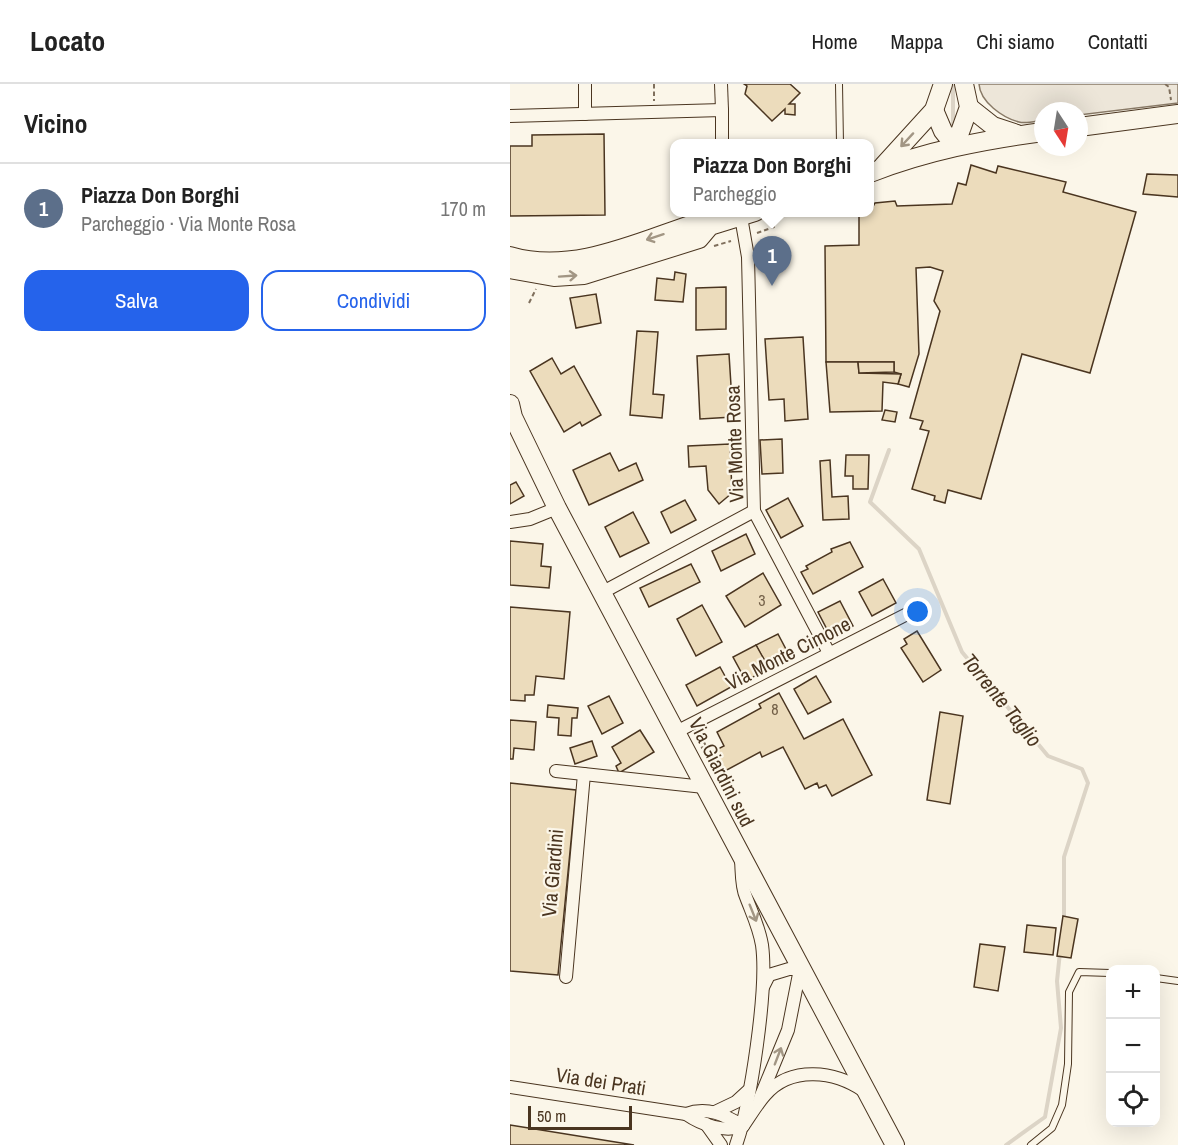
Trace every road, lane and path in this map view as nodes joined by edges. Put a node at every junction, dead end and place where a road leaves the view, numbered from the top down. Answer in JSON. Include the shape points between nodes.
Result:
{"nodes":[{"id":1,"x":585,"y":84,"type":"edge"},
{"id":2,"x":721,"y":84,"type":"edge"},
{"id":3,"x":839,"y":84,"type":"edge"},
{"id":4,"x":943,"y":84,"type":"edge"},
{"id":5,"x":964,"y":84,"type":"edge"},
{"id":6,"x":1166,"y":84,"type":"edge"},
{"id":7,"x":1178,"y":101,"type":"edge"},
{"id":8,"x":969,"y":107,"type":"junction"},
{"id":9,"x":722,"y":110,"type":"junction"},
{"id":10,"x":934,"y":110,"type":"junction"},
{"id":11,"x":585,"y":114,"type":"junction"},
{"id":12,"x":1178,"y":114,"type":"edge"},
{"id":13,"x":510,"y":116,"type":"edge"},
{"id":14,"x":1088,"y":126,"type":"edge"},
{"id":15,"x":1034,"y":133,"type":"edge"},
{"id":16,"x":1019,"y":135,"type":"junction"},
{"id":17,"x":722,"y":139,"type":"edge"},
{"id":18,"x":840,"y":139,"type":"edge"},
{"id":19,"x":955,"y":146,"type":"junction"},
{"id":20,"x":875,"y":171,"type":"edge"},
{"id":21,"x":735,"y":217,"type":"edge"},
{"id":22,"x":741,"y":217,"type":"edge"},
{"id":23,"x":770,"y":217,"type":"edge"},
{"id":24,"x":710,"y":226,"type":"junction"},
{"id":25,"x":746,"y":236,"type":"junction"},
{"id":26,"x":510,"y":256,"type":"edge"},
{"id":27,"x":510,"y":268,"type":"edge"},
{"id":28,"x":511,"y":412,"type":"edge"},
{"id":29,"x":557,"y":508,"type":"junction"},
{"id":30,"x":754,"y":511,"type":"junction"},
{"id":31,"x":510,"y":522,"type":"edge"},
{"id":32,"x":603,"y":592,"type":"junction"},
{"id":33,"x":917,"y":609,"type":"dead end"},
{"id":34,"x":829,"y":653,"type":"junction"},
{"id":35,"x":676,"y":732,"type":"junction"},
{"id":36,"x":556,"y":771,"type":"dead end"},
{"id":37,"x":584,"y":774,"type":"junction"},
{"id":38,"x":704,"y":787,"type":"junction"},
{"id":39,"x":741,"y":856,"type":"junction"},
{"id":40,"x":800,"y":969,"type":"junction"},
{"id":41,"x":1106,"y":973,"type":"edge"},
{"id":42,"x":566,"y":977,"type":"dead end"},
{"id":43,"x":1160,"y":979,"type":"edge"},
{"id":44,"x":1178,"y":981,"type":"edge"},
{"id":45,"x":762,"y":991,"type":"junction"},
{"id":46,"x":510,"y":1087,"type":"edge"},
{"id":47,"x":748,"y":1091,"type":"junction"},
{"id":48,"x":867,"y":1093,"type":"junction"},
{"id":49,"x":754,"y":1110,"type":"junction"},
{"id":50,"x":715,"y":1112,"type":"junction"},
{"id":51,"x":686,"y":1114,"type":"junction"},
{"id":52,"x":705,"y":1123,"type":"junction"},
{"id":53,"x":743,"y":1126,"type":"junction"},
{"id":54,"x":721,"y":1145,"type":"edge"},
{"id":55,"x":736,"y":1145,"type":"edge"},
{"id":56,"x":895,"y":1145,"type":"edge"},
{"id":57,"x":1031,"y":1145,"type":"edge"}],
"edges":[{"from":1,"to":11,"type":"street"},
{"from":2,"to":9,"type":"street"},
{"from":3,"to":18,"type":"lane"},
{"from":4,"to":10,"type":"street"},
{"from":5,"to":8,"type":"street"},
{"from":6,"to":7,"type":"path","via":[[1171,102]]},
{"from":8,"to":16,"type":"street","via":[[993,126]]},
{"from":8,"to":19,"type":"street"},
{"from":9,"to":11,"type":"street"},
{"from":9,"to":17,"type":"street"},
{"from":10,"to":19,"type":"street"},
{"from":10,"to":20,"type":"street","one_way":true},
{"from":11,"to":13,"type":"street"},
{"from":12,"to":14,"type":"street"},
{"from":15,"to":16,"type":"street"},
{"from":16,"to":19,"type":"street"},
{"from":19,"to":20,"type":"street"},
{"from":21,"to":24,"type":"street"},
{"from":22,"to":25,"type":"street","name":"Via Monte Rosa"},
{"from":23,"to":25,"type":"path","via":[[774,227]]},
{"from":24,"to":26,"type":"street","one_way":true,"via":[[699,222],[589,258],[543,262]]},
{"from":27,"to":24,"type":"street","one_way":true,"via":[[554,277],[584,275],[699,239]]},
{"from":25,"to":30,"type":"street","name":"Via Monte Rosa"},
{"from":28,"to":29,"type":"street","name":"Via Giardini sud"},
{"from":29,"to":31,"type":"street","via":[[531,519]]},
{"from":29,"to":32,"type":"street","name":"Via Giardini sud"},
{"from":30,"to":32,"type":"street"},
{"from":30,"to":34,"type":"street","name":"Via Monte Rosa"},
{"from":32,"to":35,"type":"street","name":"Via Giardini sud"},
{"from":33,"to":34,"type":"street","name":"Via Monte Cimone"},
{"from":34,"to":35,"type":"street","name":"Via Monte Cimone"},
{"from":35,"to":38,"type":"street","name":"Via Giardini sud"},
{"from":36,"to":37,"type":"street"},
{"from":37,"to":38,"type":"street"},
{"from":37,"to":42,"type":"street","name":"Via Giardini"},
{"from":38,"to":39,"type":"street","name":"Via Giardini sud"},
{"from":39,"to":40,"type":"street","name":"Via Giardini sud"},
{"from":39,"to":45,"type":"street","one_way":true,"via":[[745,896],[761,939]]},
{"from":40,"to":45,"type":"street","via":[[769,975]]},
{"from":40,"to":48,"type":"street","name":"Via Giardini sud"},
{"from":49,"to":40,"type":"street","one_way":true,"via":[[788,1029]]},
{"from":41,"to":57,"type":"lane","via":[[1079,972],[1069,992],[1068,1064],[1062,1105],[1052,1128]]},
{"from":43,"to":44,"type":"lane"},
{"from":45,"to":47,"type":"street"},
{"from":46,"to":51,"type":"street","name":"Via dei Prati"},
{"from":47,"to":50,"type":"street"},
{"from":47,"to":53,"type":"street"},
{"from":48,"to":49,"type":"street","via":[[842,1078],[802,1075],[779,1084]]},
{"from":48,"to":56,"type":"street","name":"Via Giardini sud"},
{"from":49,"to":53,"type":"street"},
{"from":50,"to":51,"type":"street","via":[[696,1110]]},
{"from":50,"to":53,"type":"street"},
{"from":51,"to":52,"type":"street"},
{"from":52,"to":53,"type":"street","via":[[726,1129]]},
{"from":52,"to":54,"type":"street"},
{"from":53,"to":55,"type":"street"}]}
